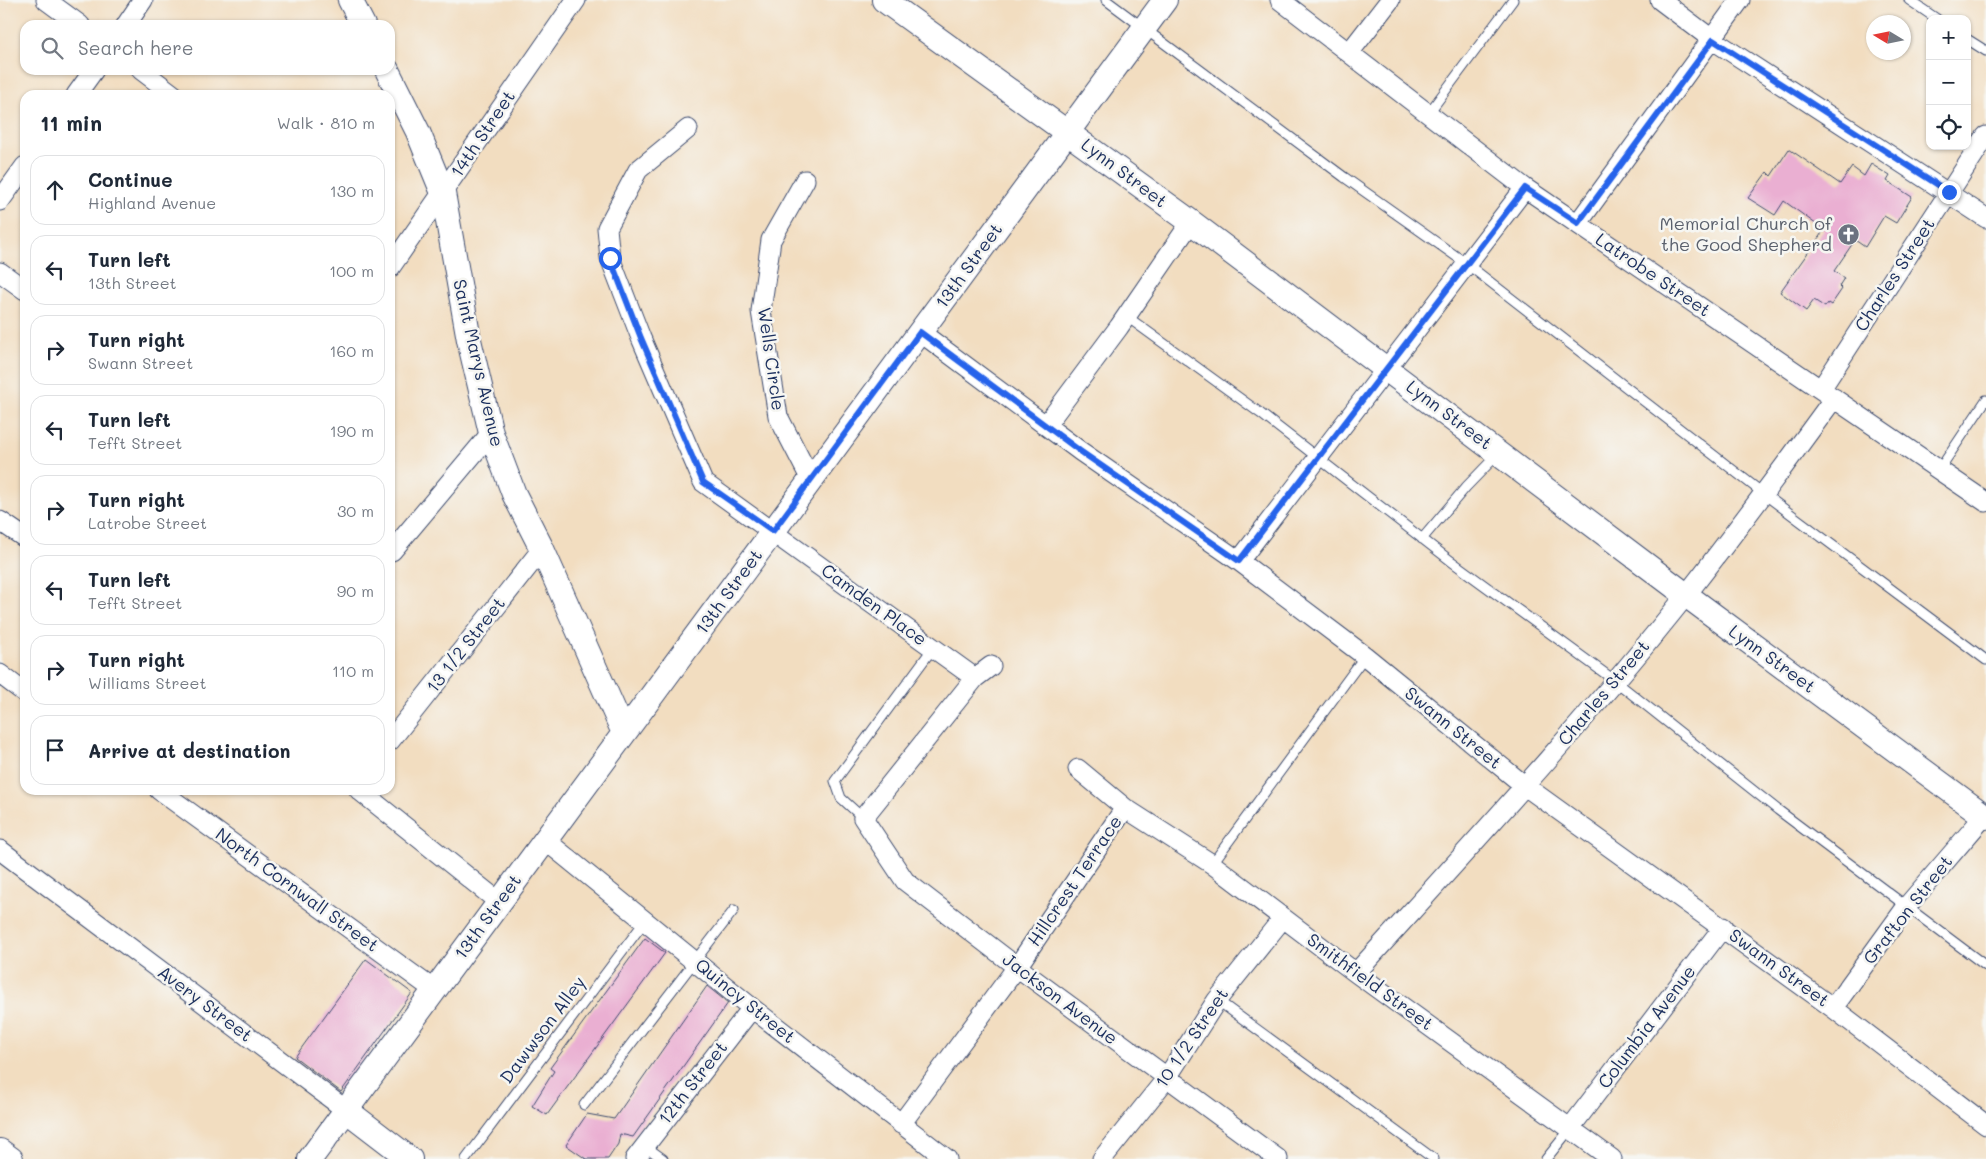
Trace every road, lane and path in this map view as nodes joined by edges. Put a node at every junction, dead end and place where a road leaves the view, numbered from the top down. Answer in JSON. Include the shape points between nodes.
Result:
{"nodes":[{"id":1,"x":46,"y":0,"type":"edge"},
{"id":2,"x":143,"y":0,"type":"edge"},
{"id":3,"x":350,"y":0,"type":"edge"},
{"id":4,"x":576,"y":0,"type":"edge"},
{"id":5,"x":884,"y":0,"type":"edge"},
{"id":6,"x":1106,"y":0,"type":"edge"},
{"id":7,"x":1165,"y":0,"type":"edge"},
{"id":8,"x":1390,"y":0,"type":"edge"},
{"id":9,"x":1513,"y":0,"type":"edge"},
{"id":10,"x":1660,"y":0,"type":"edge"},
{"id":11,"x":1740,"y":0,"type":"edge"},
{"id":12,"x":1909,"y":0,"type":"edge"},
{"id":13,"x":1285,"y":1,"type":"edge"},
{"id":14,"x":1932,"y":15,"type":"edge"},
{"id":15,"x":73,"y":20,"type":"edge"},
{"id":16,"x":129,"y":20,"type":"edge"},
{"id":17,"x":360,"y":20,"type":"edge"},
{"id":18,"x":1144,"y":28,"type":"junction"},
{"id":19,"x":1713,"y":40,"type":"junction"},
{"id":20,"x":1971,"y":42,"type":"edge"},
{"id":21,"x":1986,"y":51,"type":"edge"},
{"id":22,"x":1349,"y":54,"type":"junction"},
{"id":23,"x":90,"y":75,"type":"edge"},
{"id":24,"x":148,"y":75,"type":"edge"},
{"id":25,"x":390,"y":75,"type":"edge"},
{"id":26,"x":80,"y":90,"type":"edge"},
{"id":27,"x":167,"y":90,"type":"edge"},
{"id":28,"x":1428,"y":114,"type":"junction"},
{"id":29,"x":688,"y":129,"type":"dead end"},
{"id":30,"x":1068,"y":132,"type":"junction"},
{"id":31,"x":1986,"y":136,"type":"edge"},
{"id":32,"x":20,"y":173,"type":"edge"},
{"id":33,"x":805,"y":180,"type":"dead end"},
{"id":34,"x":1525,"y":188,"type":"junction"},
{"id":35,"x":1949,"y":192,"type":"junction"},
{"id":36,"x":443,"y":193,"type":"junction"},
{"id":37,"x":0,"y":201,"type":"edge"},
{"id":38,"x":1986,"y":218,"type":"edge"},
{"id":39,"x":1190,"y":222,"type":"junction"},
{"id":40,"x":1578,"y":223,"type":"junction"},
{"id":41,"x":395,"y":258,"type":"edge"},
{"id":42,"x":1467,"y":264,"type":"junction"},
{"id":43,"x":0,"y":272,"type":"edge"},
{"id":44,"x":20,"y":286,"type":"edge"},
{"id":45,"x":1126,"y":316,"type":"junction"},
{"id":46,"x":920,"y":332,"type":"junction"},
{"id":47,"x":1388,"y":369,"type":"junction"},
{"id":48,"x":1828,"y":393,"type":"junction"},
{"id":49,"x":1986,"y":400,"type":"edge"},
{"id":50,"x":1046,"y":425,"type":"junction"},
{"id":51,"x":491,"y":432,"type":"junction"},
{"id":52,"x":1498,"y":453,"type":"junction"},
{"id":53,"x":1318,"y":459,"type":"junction"},
{"id":54,"x":1939,"y":470,"type":"junction"},
{"id":55,"x":811,"y":480,"type":"junction"},
{"id":56,"x":1764,"y":494,"type":"junction"},
{"id":57,"x":1986,"y":502,"type":"edge"},
{"id":58,"x":0,"y":521,"type":"edge"},
{"id":59,"x":773,"y":531,"type":"junction"},
{"id":60,"x":20,"y":535,"type":"edge"},
{"id":61,"x":1422,"y":539,"type":"junction"},
{"id":62,"x":395,"y":546,"type":"edge"},
{"id":63,"x":542,"y":549,"type":"junction"},
{"id":64,"x":1239,"y":561,"type":"junction"},
{"id":65,"x":1686,"y":596,"type":"junction"},
{"id":66,"x":933,"y":648,"type":"junction"},
{"id":67,"x":1364,"y":656,"type":"junction"},
{"id":68,"x":1986,"y":660,"type":"edge"},
{"id":69,"x":991,"y":666,"type":"dead end"},
{"id":70,"x":0,"y":674,"type":"edge"},
{"id":71,"x":975,"y":678,"type":"junction"},
{"id":72,"x":1614,"y":680,"type":"junction"},
{"id":73,"x":20,"y":689,"type":"edge"},
{"id":74,"x":624,"y":733,"type":"junction"},
{"id":75,"x":395,"y":735,"type":"edge"},
{"id":76,"x":1078,"y":769,"type":"dead end"},
{"id":77,"x":1525,"y":786,"type":"junction"},
{"id":78,"x":166,"y":795,"type":"edge"},
{"id":79,"x":365,"y":795,"type":"edge"},
{"id":80,"x":1125,"y":808,"type":"junction"},
{"id":81,"x":1986,"y":816,"type":"edge"},
{"id":82,"x":864,"y":818,"type":"junction"},
{"id":83,"x":545,"y":840,"type":"junction"},
{"id":84,"x":0,"y":850,"type":"edge"},
{"id":85,"x":1212,"y":864,"type":"junction"},
{"id":86,"x":499,"y":902,"type":"junction"},
{"id":87,"x":1907,"y":906,"type":"junction"},
{"id":88,"x":734,"y":910,"type":"dead end"},
{"id":89,"x":1283,"y":918,"type":"junction"},
{"id":90,"x":645,"y":921,"type":"junction"},
{"id":91,"x":1723,"y":927,"type":"junction"},
{"id":92,"x":696,"y":961,"type":"junction"},
{"id":93,"x":1986,"y":966,"type":"edge"},
{"id":94,"x":1017,"y":967,"type":"junction"},
{"id":95,"x":1356,"y":973,"type":"junction"},
{"id":96,"x":434,"y":990,"type":"junction"},
{"id":97,"x":1217,"y":1000,"type":"junction"},
{"id":98,"x":752,"y":1008,"type":"junction"},
{"id":99,"x":1833,"y":1008,"type":"junction"},
{"id":100,"x":1166,"y":1079,"type":"junction"},
{"id":101,"x":584,"y":1105,"type":"dead end"},
{"id":102,"x":346,"y":1110,"type":"junction"},
{"id":103,"x":901,"y":1124,"type":"junction"},
{"id":104,"x":1986,"y":1125,"type":"edge"},
{"id":105,"x":1571,"y":1127,"type":"junction"},
{"id":106,"x":0,"y":1151,"type":"edge"},
{"id":107,"x":640,"y":1153,"type":"edge"},
{"id":108,"x":11,"y":1159,"type":"edge"},
{"id":109,"x":310,"y":1159,"type":"edge"},
{"id":110,"x":410,"y":1159,"type":"edge"},
{"id":111,"x":466,"y":1159,"type":"edge"},
{"id":112,"x":663,"y":1159,"type":"edge"},
{"id":113,"x":947,"y":1159,"type":"edge"},
{"id":114,"x":1102,"y":1159,"type":"edge"},
{"id":115,"x":1278,"y":1159,"type":"edge"},
{"id":116,"x":1434,"y":1159,"type":"edge"},
{"id":117,"x":1546,"y":1159,"type":"edge"},
{"id":118,"x":1612,"y":1159,"type":"edge"}],
"edges":[{"from":1,"to":15,"type":"street"},
{"from":2,"to":16,"type":"street"},
{"from":3,"to":17,"type":"street"},
{"from":4,"to":36,"type":"street","name":"14th Street"},
{"from":5,"to":30,"type":"street","name":"Lynn Street"},
{"from":6,"to":18,"type":"lane"},
{"from":7,"to":18,"type":"street","name":"13th Street"},
{"from":8,"to":22,"type":"street"},
{"from":9,"to":28,"type":"lane"},
{"from":10,"to":19,"type":"street"},
{"from":11,"to":19,"type":"street"},
{"from":12,"to":14,"type":"lane"},
{"from":13,"to":22,"type":"street","name":"Latrobe Street"},
{"from":18,"to":30,"type":"street","name":"13th Street"},
{"from":18,"to":42,"type":"lane"},
{"from":19,"to":35,"type":"street"},
{"from":19,"to":40,"type":"street"},
{"from":20,"to":21,"type":"lane"},
{"from":22,"to":28,"type":"street","name":"Latrobe Street"},
{"from":23,"to":26,"type":"street"},
{"from":24,"to":27,"type":"street"},
{"from":25,"to":36,"type":"street","name":"Saint Marys Avenue"},
{"from":28,"to":34,"type":"street","name":"Latrobe Street"},
{"from":29,"to":59,"type":"street","name":"Camden Place","via":[[638,170],[607,228],[610,258],[703,482]]},
{"from":30,"to":39,"type":"street","name":"Lynn Street"},
{"from":30,"to":46,"type":"street","name":"13th Street"},
{"from":31,"to":35,"type":"street","name":"Charles Street"},
{"from":32,"to":37,"type":"street"},
{"from":33,"to":55,"type":"street","name":"Wells Circle","via":[[771,240],[761,311],[778,416]]},
{"from":34,"to":40,"type":"street","name":"Latrobe Street"},
{"from":34,"to":42,"type":"street"},
{"from":35,"to":38,"type":"street"},
{"from":35,"to":48,"type":"street","name":"Charles Street"},
{"from":36,"to":41,"type":"street","name":"14th Street"},
{"from":36,"to":51,"type":"street","name":"Saint Marys Avenue","via":[[469,340]]},
{"from":39,"to":45,"type":"street"},
{"from":39,"to":47,"type":"street","name":"Lynn Street"},
{"from":40,"to":48,"type":"street","name":"Latrobe Street"},
{"from":42,"to":47,"type":"street"},
{"from":42,"to":56,"type":"lane"},
{"from":43,"to":44,"type":"street"},
{"from":45,"to":50,"type":"street"},
{"from":45,"to":53,"type":"lane"},
{"from":46,"to":50,"type":"street","name":"Swann Street"},
{"from":46,"to":55,"type":"street","name":"13th Street"},
{"from":47,"to":52,"type":"street","name":"Lynn Street"},
{"from":47,"to":53,"type":"street"},
{"from":48,"to":54,"type":"street","name":"Latrobe Street"},
{"from":48,"to":56,"type":"street","name":"Charles Street"},
{"from":49,"to":54,"type":"lane"},
{"from":50,"to":64,"type":"street","name":"Swann Street"},
{"from":51,"to":62,"type":"street"},
{"from":51,"to":63,"type":"street","name":"Saint Marys Avenue","via":[[514,494]]},
{"from":52,"to":61,"type":"lane"},
{"from":52,"to":65,"type":"street","name":"Lynn Street"},
{"from":53,"to":61,"type":"lane"},
{"from":53,"to":64,"type":"street"},
{"from":54,"to":57,"type":"street","name":"Latrobe Street"},
{"from":55,"to":59,"type":"street","name":"13th Street"},
{"from":56,"to":65,"type":"street","name":"Charles Street"},
{"from":56,"to":68,"type":"lane"},
{"from":58,"to":60,"type":"street"},
{"from":59,"to":66,"type":"street","name":"Camden Place"},
{"from":59,"to":74,"type":"street","name":"13th Street"},
{"from":61,"to":72,"type":"lane"},
{"from":63,"to":74,"type":"street","name":"Saint Marys Avenue"},
{"from":63,"to":75,"type":"street","name":"13 1/2 Street"},
{"from":64,"to":67,"type":"street","name":"Swann Street"},
{"from":65,"to":72,"type":"street","name":"Charles Street"},
{"from":65,"to":81,"type":"street","name":"Lynn Street"},
{"from":66,"to":71,"type":"street","name":"Camden Place"},
{"from":66,"to":82,"type":"lane","via":[[835,781],[841,798]]},
{"from":67,"to":77,"type":"street","name":"Swann Street"},
{"from":67,"to":85,"type":"lane"},
{"from":69,"to":71,"type":"street"},
{"from":70,"to":73,"type":"street"},
{"from":71,"to":82,"type":"street"},
{"from":72,"to":77,"type":"street","name":"Charles Street"},
{"from":72,"to":87,"type":"lane","via":[[1778,810]]},
{"from":74,"to":83,"type":"street","name":"13th Street"},
{"from":76,"to":80,"type":"street","name":"Smithfield Street"},
{"from":77,"to":91,"type":"street","name":"Swann Street"},
{"from":77,"to":95,"type":"street","name":"Charles Street"},
{"from":78,"to":96,"type":"street","name":"North Cornwall Street"},
{"from":79,"to":86,"type":"street"},
{"from":80,"to":85,"type":"street","name":"Smithfield Street"},
{"from":80,"to":94,"type":"street","name":"Hillcrest Terrace"},
{"from":81,"to":87,"type":"street","name":"Grafton Street"},
{"from":82,"to":94,"type":"street","name":"Jackson Avenue","via":[[905,881]]},
{"from":83,"to":86,"type":"street","name":"13th Street"},
{"from":83,"to":90,"type":"street","name":"Quincy Street"},
{"from":84,"to":102,"type":"street","name":"Avery Street"},
{"from":85,"to":89,"type":"street","name":"Smithfield Street"},
{"from":86,"to":96,"type":"street","name":"13th Street"},
{"from":87,"to":93,"type":"lane"},
{"from":87,"to":99,"type":"street","name":"Grafton Street"},
{"from":88,"to":92,"type":"lane"},
{"from":89,"to":95,"type":"street","name":"Smithfield Street"},
{"from":89,"to":97,"type":"street","name":"10 1/2 Street"},
{"from":90,"to":92,"type":"street","name":"Quincy Street"},
{"from":90,"to":111,"type":"lane","name":"Dawwson Alley"},
{"from":91,"to":99,"type":"street","name":"Swann Street"},
{"from":91,"to":105,"type":"street","name":"Columbia Avenue"},
{"from":92,"to":98,"type":"street","name":"Quincy Street"},
{"from":92,"to":101,"type":"lane"},
{"from":94,"to":100,"type":"street","name":"Jackson Avenue"},
{"from":94,"to":103,"type":"street","name":"Hillcrest Terrace"},
{"from":95,"to":105,"type":"street","name":"Smithfield Street"},
{"from":96,"to":102,"type":"street","name":"13th Street"},
{"from":97,"to":100,"type":"street","name":"10 1/2 Street"},
{"from":97,"to":116,"type":"lane"},
{"from":98,"to":103,"type":"street","name":"Quincy Street"},
{"from":98,"to":107,"type":"street","name":"12th Street"},
{"from":99,"to":104,"type":"street","name":"Swann Street"},
{"from":100,"to":114,"type":"street","name":"10 1/2 Street"},
{"from":100,"to":115,"type":"street","name":"Jackson Avenue"},
{"from":102,"to":109,"type":"street","name":"13th Street"},
{"from":102,"to":110,"type":"street","name":"Avery Street"},
{"from":103,"to":113,"type":"street","name":"Quincy Street"},
{"from":105,"to":117,"type":"lane"},
{"from":105,"to":118,"type":"street","name":"Smithfield Street"},
{"from":106,"to":108,"type":"street"},
{"from":107,"to":112,"type":"lane"}]}
